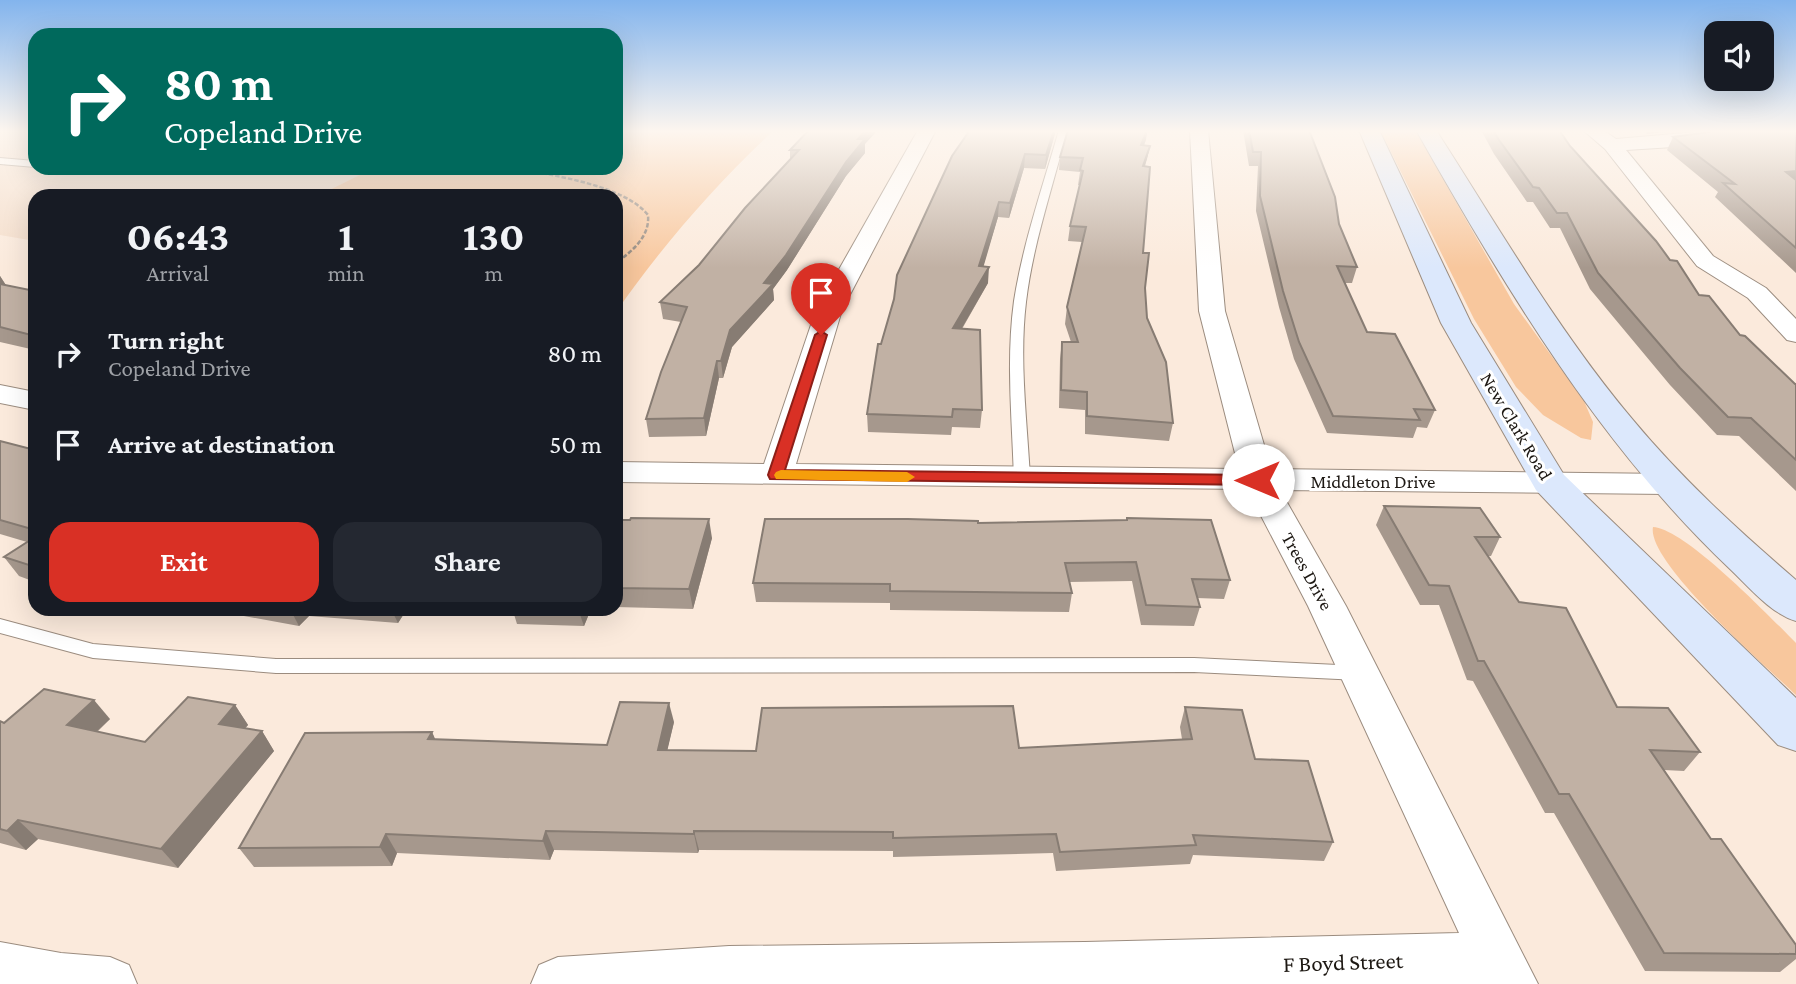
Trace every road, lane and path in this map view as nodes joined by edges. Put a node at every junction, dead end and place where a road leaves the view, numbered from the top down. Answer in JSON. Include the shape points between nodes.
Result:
{"nodes":[{"id":1,"x":546,"y":176,"type":"edge"},
{"id":2,"x":902,"y":176,"type":"edge"},
{"id":3,"x":1051,"y":176,"type":"edge"},
{"id":4,"x":1202,"y":176,"type":"edge"},
{"id":5,"x":1390,"y":176,"type":"edge"},
{"id":6,"x":1454,"y":176,"type":"edge"},
{"id":7,"x":1637,"y":176,"type":"edge"},
{"id":8,"x":594,"y":189,"type":"edge"},
{"id":9,"x":623,"y":198,"type":"edge"},
{"id":10,"x":623,"y":257,"type":"edge"},
{"id":11,"x":1796,"y":334,"type":"edge"},
{"id":12,"x":0,"y":394,"type":"edge"},
{"id":13,"x":28,"y":400,"type":"edge"},
{"id":14,"x":623,"y":472,"type":"edge"},
{"id":15,"x":776,"y":475,"type":"junction"},
{"id":16,"x":1022,"y":478,"type":"junction"},
{"id":17,"x":1258,"y":480,"type":"junction"},
{"id":18,"x":1549,"y":482,"type":"junction"},
{"id":19,"x":1668,"y":484,"type":"junction"},
{"id":20,"x":1796,"y":605,"type":"edge"},
{"id":21,"x":0,"y":626,"type":"edge"},
{"id":22,"x":1361,"y":673,"type":"junction"},
{"id":23,"x":1796,"y":730,"type":"edge"},
{"id":24,"x":0,"y":970,"type":"edge"},
{"id":25,"x":1504,"y":971,"type":"edge"},
{"id":26,"x":1122,"y":976,"type":"edge"},
{"id":27,"x":728,"y":978,"type":"edge"},
{"id":28,"x":110,"y":984,"type":"edge"},
{"id":29,"x":558,"y":984,"type":"edge"}],
"edges":[{"from":1,"to":8,"type":"path"},
{"from":2,"to":15,"type":"street","via":[[829,310]]},
{"from":3,"to":16,"type":"lane","via":[[1020,302]]},
{"from":4,"to":17,"type":"street","name":"Trees Drive","via":[[1212,312]]},
{"from":5,"to":18,"type":"main road","name":"New Clark Road","via":[[1456,323]]},
{"from":6,"to":19,"type":"main road","via":[[1555,338]]},
{"from":7,"to":11,"type":"street","via":[[1705,261],[1757,293]]},
{"from":9,"to":10,"type":"path","via":[[636,202],[648,216],[642,239]]},
{"from":12,"to":13,"type":"street"},
{"from":14,"to":15,"type":"street","name":"Middleton Drive"},
{"from":15,"to":16,"type":"street","name":"Middleton Drive"},
{"from":16,"to":17,"type":"street","name":"Middleton Drive"},
{"from":17,"to":18,"type":"street","name":"Middleton Drive"},
{"from":17,"to":22,"type":"street","name":"Trees Drive"},
{"from":18,"to":19,"type":"street","name":"Middleton Drive"},
{"from":18,"to":23,"type":"main road","name":"New Clark Road"},
{"from":19,"to":20,"type":"main road"},
{"from":21,"to":22,"type":"lane","via":[[93,650],[276,666],[1194,665]]},
{"from":22,"to":25,"type":"street","name":"Trees Drive"},
{"from":24,"to":28,"type":"street"},
{"from":25,"to":26,"type":"street","name":"F Boyd Street"},
{"from":26,"to":27,"type":"street","name":"F Boyd Street"},
{"from":27,"to":29,"type":"street","name":"F Boyd Street"}]}
